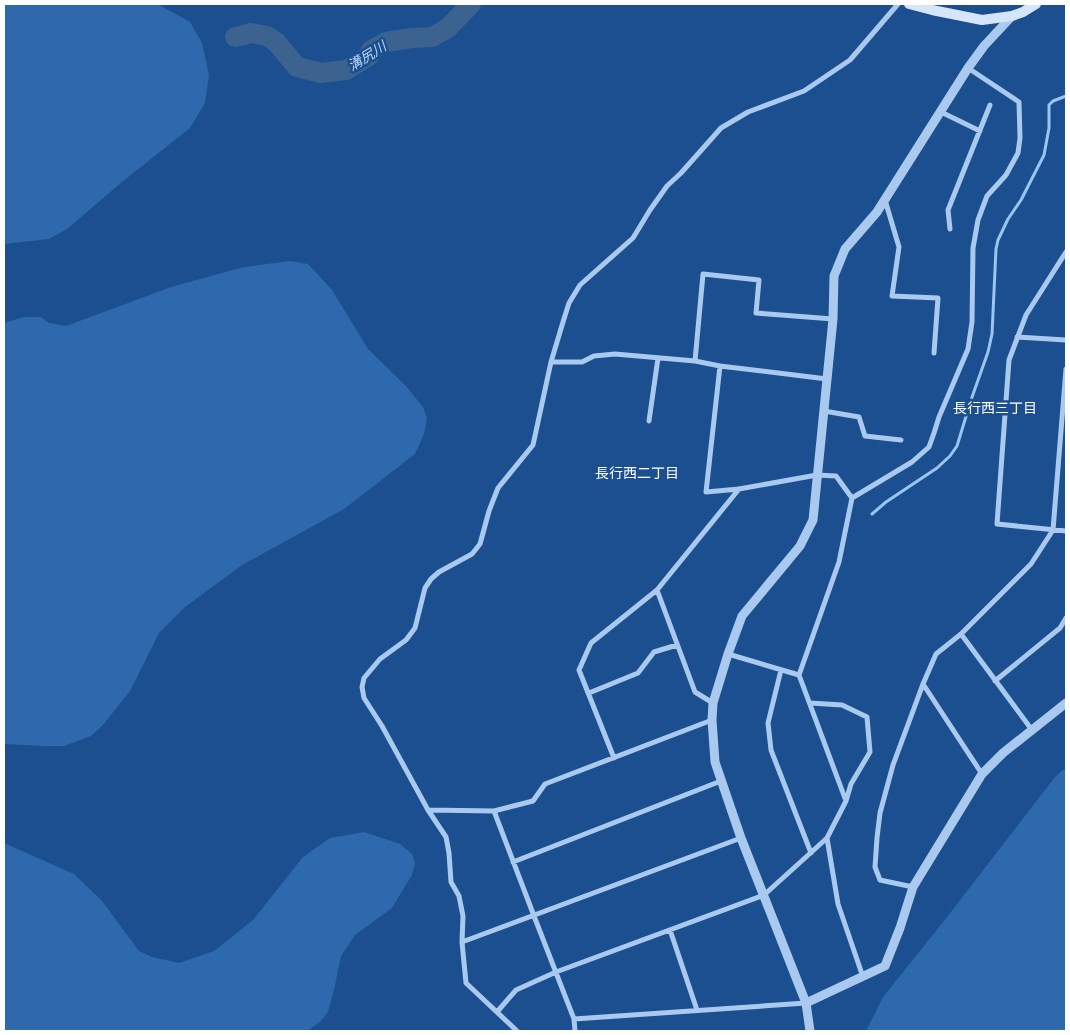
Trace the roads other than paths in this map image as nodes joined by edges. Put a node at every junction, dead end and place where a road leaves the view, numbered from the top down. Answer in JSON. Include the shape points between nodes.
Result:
{"nodes":[{"id":1,"x":898,"y":4,"type":"edge"},
{"id":2,"x":910,"y":4,"type":"edge"},
{"id":3,"x":1036,"y":4,"type":"edge"},
{"id":4,"x":1012,"y":16,"type":"junction"},
{"id":5,"x":968,"y":68,"type":"junction"},
{"id":6,"x":990,"y":105,"type":"dead end"},
{"id":7,"x":940,"y":112,"type":"junction"},
{"id":8,"x":980,"y":131,"type":"junction"},
{"id":9,"x":885,"y":200,"type":"junction"},
{"id":10,"x":950,"y":229,"type":"dead end"},
{"id":11,"x":1066,"y":252,"type":"edge"},
{"id":12,"x":833,"y":319,"type":"junction"},
{"id":13,"x":1017,"y":337,"type":"junction"},
{"id":14,"x":1066,"y":340,"type":"edge"},
{"id":15,"x":934,"y":353,"type":"dead end"},
{"id":16,"x":658,"y":358,"type":"junction"},
{"id":17,"x":551,"y":362,"type":"junction"},
{"id":18,"x":694,"y":362,"type":"junction"},
{"id":19,"x":720,"y":366,"type":"junction"},
{"id":20,"x":1066,"y":369,"type":"edge"},
{"id":21,"x":827,"y":379,"type":"junction"},
{"id":22,"x":824,"y":411,"type":"junction"},
{"id":23,"x":649,"y":421,"type":"dead end"},
{"id":24,"x":901,"y":440,"type":"dead end"},
{"id":25,"x":816,"y":475,"type":"junction"},
{"id":26,"x":739,"y":489,"type":"junction"},
{"id":27,"x":852,"y":498,"type":"junction"},
{"id":28,"x":1053,"y":530,"type":"junction"},
{"id":29,"x":1066,"y":532,"type":"edge"},
{"id":30,"x":657,"y":590,"type":"junction"},
{"id":31,"x":1066,"y":618,"type":"edge"},
{"id":32,"x":961,"y":634,"type":"junction"},
{"id":33,"x":677,"y":645,"type":"junction"},
{"id":34,"x":728,"y":654,"type":"junction"},
{"id":35,"x":781,"y":670,"type":"junction"},
{"id":36,"x":799,"y":675,"type":"junction"},
{"id":37,"x":995,"y":681,"type":"junction"},
{"id":38,"x":923,"y":684,"type":"junction"},
{"id":39,"x":589,"y":693,"type":"junction"},
{"id":40,"x":713,"y":703,"type":"junction"},
{"id":41,"x":810,"y":703,"type":"junction"},
{"id":42,"x":1066,"y":703,"type":"edge"},
{"id":43,"x":712,"y":720,"type":"junction"},
{"id":44,"x":1032,"y":730,"type":"junction"},
{"id":45,"x":614,"y":758,"type":"junction"},
{"id":46,"x":982,"y":774,"type":"junction"},
{"id":47,"x":721,"y":781,"type":"junction"},
{"id":48,"x":846,"y":801,"type":"junction"},
{"id":49,"x":428,"y":810,"type":"junction"},
{"id":50,"x":494,"y":811,"type":"junction"},
{"id":51,"x":741,"y":838,"type":"junction"},
{"id":52,"x":827,"y":838,"type":"junction"},
{"id":53,"x":811,"y":853,"type":"junction"},
{"id":54,"x":513,"y":862,"type":"junction"},
{"id":55,"x":913,"y":888,"type":"junction"},
{"id":56,"x":764,"y":895,"type":"junction"},
{"id":57,"x":534,"y":916,"type":"junction"},
{"id":58,"x":670,"y":930,"type":"junction"},
{"id":59,"x":462,"y":942,"type":"junction"},
{"id":60,"x":556,"y":972,"type":"junction"},
{"id":61,"x":864,"y":977,"type":"junction"},
{"id":62,"x":806,"y":1003,"type":"junction"},
{"id":63,"x":697,"y":1010,"type":"junction"},
{"id":64,"x":497,"y":1012,"type":"junction"},
{"id":65,"x":574,"y":1019,"type":"junction"},
{"id":66,"x":517,"y":1031,"type":"edge"},
{"id":67,"x":575,"y":1031,"type":"edge"},
{"id":68,"x":810,"y":1031,"type":"edge"}],
"edges":[{"from":1,"to":17,"type":"street","via":[[850,60],[804,91],[748,112],[721,128],[666,186],[633,238],[580,284],[569,302]]},
{"from":2,"to":4,"type":"main road","via":[[982,20]]},
{"from":3,"to":4,"type":"main road"},
{"from":4,"to":5,"type":"street"},
{"from":5,"to":7,"type":"street"},
{"from":5,"to":27,"type":"street","via":[[1020,102],[1018,153],[1006,175],[986,196],[978,220],[973,248],[972,322],[968,349],[929,447],[912,462]]},
{"from":6,"to":8,"type":"street"},
{"from":7,"to":8,"type":"street"},
{"from":7,"to":9,"type":"street"},
{"from":8,"to":10,"type":"street","via":[[948,210]]},
{"from":9,"to":12,"type":"street","via":[[845,248],[834,276]]},
{"from":9,"to":15,"type":"street","via":[[899,247],[892,296],[938,298]]},
{"from":11,"to":13,"type":"street","via":[[1026,315]]},
{"from":12,"to":18,"type":"street","via":[[756,313],[759,280],[703,274]]},
{"from":12,"to":21,"type":"street"},
{"from":13,"to":14,"type":"street"},
{"from":13,"to":28,"type":"street","via":[[1009,360],[997,524]]},
{"from":16,"to":17,"type":"street","via":[[615,354],[594,356],[582,362]]},
{"from":16,"to":18,"type":"street"},
{"from":16,"to":23,"type":"street"},
{"from":17,"to":49,"type":"street","via":[[533,445],[498,488],[480,544],[472,554],[431,580],[425,588],[414,628],[406,640],[380,659],[364,678],[364,698]]},
{"from":18,"to":19,"type":"street"},
{"from":19,"to":21,"type":"street"},
{"from":19,"to":26,"type":"street","via":[[706,492]]},
{"from":20,"to":28,"type":"street"},
{"from":21,"to":22,"type":"street"},
{"from":22,"to":24,"type":"street","via":[[858,417],[865,436]]},
{"from":22,"to":25,"type":"street"},
{"from":25,"to":26,"type":"street"},
{"from":25,"to":27,"type":"street","via":[[836,476]]},
{"from":25,"to":34,"type":"street","via":[[813,520],[800,546],[742,616]]},
{"from":26,"to":30,"type":"street"},
{"from":27,"to":36,"type":"street","via":[[839,562]]},
{"from":28,"to":29,"type":"street"},
{"from":28,"to":32,"type":"street","via":[[1031,564]]},
{"from":30,"to":33,"type":"street"},
{"from":30,"to":39,"type":"street","via":[[591,644],[580,670]]},
{"from":31,"to":37,"type":"street","via":[[1060,628]]},
{"from":32,"to":37,"type":"street"},
{"from":32,"to":38,"type":"street","via":[[936,654]]},
{"from":33,"to":39,"type":"street","via":[[654,652],[638,673]]},
{"from":33,"to":40,"type":"street","via":[[695,692]]},
{"from":34,"to":35,"type":"street"},
{"from":34,"to":40,"type":"street"},
{"from":35,"to":36,"type":"street"},
{"from":35,"to":53,"type":"street","via":[[768,722],[771,750]]},
{"from":36,"to":41,"type":"street"},
{"from":37,"to":44,"type":"street"},
{"from":38,"to":46,"type":"street"},
{"from":38,"to":55,"type":"street","via":[[893,765],[880,812],[875,866],[880,880]]},
{"from":39,"to":45,"type":"street"},
{"from":40,"to":43,"type":"street"},
{"from":41,"to":48,"type":"street"},
{"from":41,"to":48,"type":"street","via":[[842,705],[867,717],[870,752],[851,784]]},
{"from":42,"to":44,"type":"street"},
{"from":43,"to":45,"type":"street"},
{"from":43,"to":47,"type":"street","via":[[715,762]]},
{"from":44,"to":46,"type":"street"},
{"from":45,"to":50,"type":"street","via":[[545,784],[533,801]]},
{"from":46,"to":55,"type":"street"},
{"from":47,"to":51,"type":"street"},
{"from":47,"to":54,"type":"street"},
{"from":48,"to":52,"type":"street"},
{"from":49,"to":50,"type":"street"},
{"from":49,"to":59,"type":"street","via":[[446,837],[451,882],[459,896],[463,916]]},
{"from":50,"to":54,"type":"street"},
{"from":51,"to":56,"type":"street"},
{"from":51,"to":57,"type":"street"},
{"from":52,"to":53,"type":"street"},
{"from":52,"to":61,"type":"street","via":[[838,904]]},
{"from":53,"to":56,"type":"street"},
{"from":54,"to":57,"type":"street"},
{"from":55,"to":61,"type":"street","via":[[886,966]]},
{"from":56,"to":58,"type":"street"},
{"from":56,"to":62,"type":"street"},
{"from":57,"to":59,"type":"street"},
{"from":57,"to":60,"type":"street"},
{"from":58,"to":60,"type":"street"},
{"from":58,"to":63,"type":"street"},
{"from":59,"to":64,"type":"street","via":[[466,983]]},
{"from":60,"to":64,"type":"street","via":[[516,990]]},
{"from":60,"to":65,"type":"street"},
{"from":61,"to":62,"type":"street"},
{"from":62,"to":63,"type":"street"},
{"from":62,"to":68,"type":"street"},
{"from":63,"to":65,"type":"street"},
{"from":64,"to":66,"type":"street"},
{"from":65,"to":67,"type":"street"}]}
